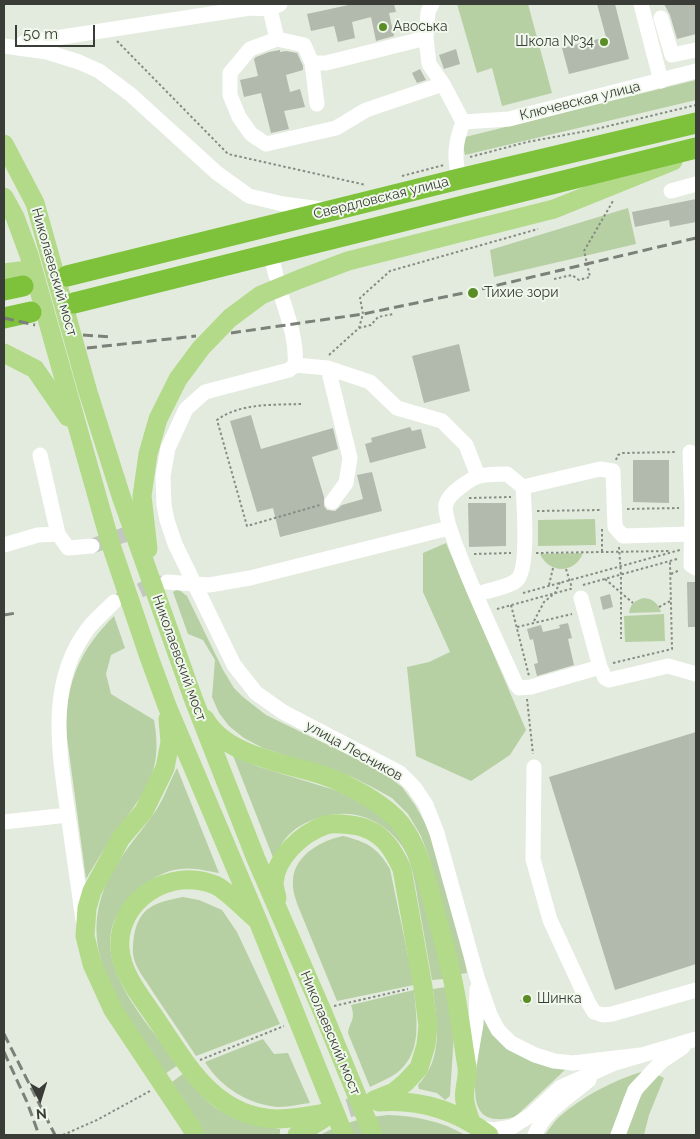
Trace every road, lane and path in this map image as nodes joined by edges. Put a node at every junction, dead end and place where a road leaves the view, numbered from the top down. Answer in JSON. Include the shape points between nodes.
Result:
{"nodes":[{"id":1,"x":432,"y":4,"type":"edge"},
{"id":2,"x":641,"y":4,"type":"edge"},
{"id":3,"x":275,"y":6,"type":"edge"},
{"id":4,"x":661,"y":18,"type":"dead end"},
{"id":5,"x":426,"y":38,"type":"junction"},
{"id":6,"x":277,"y":39,"type":"junction"},
{"id":7,"x":4,"y":46,"type":"edge"},
{"id":8,"x":696,"y":50,"type":"edge"},
{"id":9,"x":312,"y":63,"type":"junction"},
{"id":10,"x":696,"y":71,"type":"edge"},
{"id":11,"x":661,"y":81,"type":"junction"},
{"id":12,"x":443,"y":84,"type":"junction"},
{"id":13,"x":317,"y":104,"type":"dead end"},
{"id":14,"x":696,"y":104,"type":"edge"},
{"id":15,"x":462,"y":122,"type":"junction"},
{"id":16,"x":696,"y":123,"type":"edge"},
{"id":17,"x":4,"y":144,"type":"edge"},
{"id":18,"x":696,"y":150,"type":"edge"},
{"id":19,"x":457,"y":170,"type":"junction"},
{"id":20,"x":696,"y":184,"type":"edge"},
{"id":21,"x":671,"y":190,"type":"dead end"},
{"id":22,"x":4,"y":197,"type":"edge"},
{"id":23,"x":606,"y":203,"type":"dead end"},
{"id":24,"x":333,"y":210,"type":"junction"},
{"id":25,"x":538,"y":229,"type":"dead end"},
{"id":26,"x":271,"y":255,"type":"junction"},
{"id":27,"x":66,"y":272,"type":"dead end"},
{"id":28,"x":276,"y":276,"type":"dead end"},
{"id":29,"x":554,"y":279,"type":"dead end"},
{"id":30,"x":282,"y":298,"type":"dead end"},
{"id":31,"x":74,"y":303,"type":"dead end"},
{"id":32,"x":31,"y":312,"type":"dead end"},
{"id":33,"x":393,"y":314,"type":"dead end"},
{"id":34,"x":4,"y":318,"type":"edge"},
{"id":35,"x":359,"y":328,"type":"junction"},
{"id":36,"x":4,"y":353,"type":"edge"},
{"id":37,"x":295,"y":365,"type":"junction"},
{"id":38,"x":322,"y":368,"type":"junction"},
{"id":39,"x":301,"y":404,"type":"dead end"},
{"id":40,"x":78,"y":434,"type":"junction"},
{"id":41,"x":690,"y":452,"type":"joint"},
{"id":42,"x":40,"y":455,"type":"dead end"},
{"id":43,"x":614,"y":471,"type":"junction"},
{"id":44,"x":478,"y":476,"type":"junction"},
{"id":45,"x":523,"y":492,"type":"junction"},
{"id":46,"x":461,"y":498,"type":"dead end"},
{"id":47,"x":332,"y":502,"type":"joint"},
{"id":48,"x":449,"y":528,"type":"junction"},
{"id":49,"x":58,"y":534,"type":"junction"},
{"id":50,"x":4,"y":545,"type":"edge"},
{"id":51,"x":92,"y":546,"type":"tunnel mouth"},
{"id":52,"x":693,"y":550,"type":"edge"},
{"id":53,"x":620,"y":551,"type":"junction"},
{"id":54,"x":676,"y":551,"type":"junction"},
{"id":55,"x":525,"y":553,"type":"junction"},
{"id":56,"x":459,"y":554,"type":"junction"},
{"id":57,"x":670,"y":562,"type":"junction"},
{"id":58,"x":621,"y":566,"type":"junction"},
{"id":59,"x":553,"y":568,"type":"dead end"},
{"id":60,"x":566,"y":569,"type":"dead end"},
{"id":61,"x":621,"y":575,"type":"junction"},
{"id":62,"x":605,"y":579,"type":"junction"},
{"id":63,"x":570,"y":580,"type":"junction"},
{"id":64,"x":560,"y":582,"type":"junction"},
{"id":65,"x":194,"y":583,"type":"junction"},
{"id":66,"x":549,"y":586,"type":"junction"},
{"id":67,"x":161,"y":588,"type":"junction"},
{"id":68,"x":620,"y":592,"type":"junction"},
{"id":69,"x":555,"y":593,"type":"junction"},
{"id":70,"x":476,"y":594,"type":"junction"},
{"id":71,"x":515,"y":595,"type":"dead end"},
{"id":72,"x":579,"y":599,"type":"junction"},
{"id":73,"x":672,"y":600,"type":"junction"},
{"id":74,"x":114,"y":602,"type":"tunnel mouth"},
{"id":75,"x":633,"y":603,"type":"dead end"},
{"id":76,"x":511,"y":605,"type":"junction"},
{"id":77,"x":659,"y":606,"type":"dead end"},
{"id":78,"x":492,"y":610,"type":"dead end"},
{"id":79,"x":534,"y":622,"type":"junction"},
{"id":80,"x":517,"y":627,"type":"junction"},
{"id":81,"x":621,"y":639,"type":"dead end"},
{"id":82,"x":600,"y":667,"type":"junction"},
{"id":83,"x":696,"y":674,"type":"edge"},
{"id":84,"x":531,"y":687,"type":"junction"},
{"id":85,"x":193,"y":698,"type":"junction"},
{"id":86,"x":167,"y":706,"type":"junction"},
{"id":87,"x":534,"y":767,"type":"joint"},
{"id":88,"x":68,"y":815,"type":"junction"},
{"id":89,"x":4,"y":822,"type":"edge"},
{"id":90,"x":280,"y":914,"type":"junction"},
{"id":91,"x":258,"y":921,"type":"junction"},
{"id":92,"x":85,"y":936,"type":"junction"},
{"id":93,"x":477,"y":977,"type":"junction"},
{"id":94,"x":415,"y":987,"type":"dead end"},
{"id":95,"x":696,"y":990,"type":"edge"},
{"id":96,"x":329,"y":1009,"type":"junction"},
{"id":97,"x":291,"y":1024,"type":"junction"},
{"id":98,"x":694,"y":1039,"type":"edge"},
{"id":99,"x":641,"y":1055,"type":"junction"},
{"id":100,"x":196,"y":1062,"type":"dead end"},
{"id":101,"x":468,"y":1070,"type":"junction"},
{"id":102,"x":599,"y":1070,"type":"junction"},
{"id":103,"x":155,"y":1089,"type":"dead end"},
{"id":104,"x":480,"y":1128,"type":"edge"},
{"id":105,"x":63,"y":1135,"type":"edge"},
{"id":106,"x":195,"y":1135,"type":"edge"},
{"id":107,"x":297,"y":1135,"type":"edge"},
{"id":108,"x":344,"y":1135,"type":"edge"},
{"id":109,"x":372,"y":1135,"type":"edge"},
{"id":110,"x":534,"y":1135,"type":"edge"},
{"id":111,"x":618,"y":1135,"type":"edge"}],
"edges":[{"from":1,"to":5,"type":"street","via":[[428,12]]},
{"from":2,"to":11,"type":"street"},
{"from":3,"to":6,"type":"street"},
{"from":3,"to":7,"type":"street"},
{"from":4,"to":8,"type":"street","via":[[672,55]]},
{"from":5,"to":9,"type":"street","via":[[326,63]]},
{"from":5,"to":12,"type":"street","via":[[429,64]]},
{"from":6,"to":9,"type":"street","via":[[304,45]]},
{"from":6,"to":12,"type":"street","via":[[250,49],[230,73],[230,95],[239,117],[251,134],[266,144],[336,128],[366,110]]},
{"from":7,"to":24,"type":"street","via":[[47,52],[99,71],[130,94],[217,173],[249,196]]},
{"from":9,"to":13,"type":"street"},
{"from":10,"to":11,"type":"street","name":"Ключевская улица"},
{"from":11,"to":15,"type":"street","name":"Ключевская улица","via":[[509,119]]},
{"from":12,"to":15,"type":"street"},
{"from":14,"to":19,"type":"path","via":[[592,130],[527,142]]},
{"from":15,"to":19,"type":"street","via":[[456,140]]},
{"from":16,"to":19,"type":"highway","name":"Свердловская улица"},
{"from":17,"to":67,"type":"main road","name":"Николаевский мост","via":[[35,203],[121,496]]},
{"from":18,"to":26,"type":"highway","name":"Свердловская улица"},
{"from":18,"to":67,"type":"main road","via":[[554,209],[348,261],[300,278],[262,295],[230,318],[178,379],[158,419],[148,454],[142,496],[143,518]]},
{"from":19,"to":24,"type":"highway","name":"Свердловская улица"},
{"from":20,"to":21,"type":"street"},
{"from":22,"to":40,"type":"main road","name":"Николаевский мост","via":[[29,255]]},
{"from":23,"to":29,"type":"path","via":[[614,200],[584,251],[590,277],[578,280],[572,275]]},
{"from":24,"to":27,"type":"highway","name":"Свердловская улица"},
{"from":25,"to":35,"type":"path","via":[[390,271],[360,298],[363,314]]},
{"from":26,"to":28,"type":"street"},
{"from":26,"to":31,"type":"highway","name":"Свердловская улица"},
{"from":30,"to":37,"type":"street","via":[[291,326]]},
{"from":32,"to":34,"type":"highway"},
{"from":33,"to":35,"type":"path","via":[[378,317],[372,325]]},
{"from":35,"to":38,"type":"path"},
{"from":36,"to":40,"type":"main road","via":[[35,369]]},
{"from":37,"to":38,"type":"street"},
{"from":37,"to":65,"type":"street","name":"улица Лесников","via":[[289,370],[205,392],[186,409],[168,448],[163,476],[162,522]]},
{"from":38,"to":44,"type":"street","via":[[370,382],[397,408],[442,421],[466,445]]},
{"from":38,"to":47,"type":"street","via":[[350,458],[346,483]]},
{"from":39,"to":47,"type":"path","via":[[251,407],[217,420],[246,526]]},
{"from":40,"to":86,"type":"main road","name":"Николаевский мост","via":[[110,542]]},
{"from":41,"to":43,"type":"path","via":[[623,452],[618,455]]},
{"from":41,"to":52,"type":"street"},
{"from":42,"to":49,"type":"street"},
{"from":43,"to":45,"type":"street","via":[[600,469]]},
{"from":43,"to":52,"type":"street","via":[[615,527],[618,533]]},
{"from":44,"to":45,"type":"street","via":[[507,474]]},
{"from":44,"to":48,"type":"street","via":[[449,497],[445,505]]},
{"from":45,"to":46,"type":"path"},
{"from":45,"to":55,"type":"street"},
{"from":48,"to":56,"type":"street"},
{"from":48,"to":65,"type":"street","via":[[250,578]]},
{"from":49,"to":50,"type":"street","via":[[38,535]]},
{"from":49,"to":51,"type":"street","via":[[68,548]]},
{"from":52,"to":54,"type":"path"},
{"from":52,"to":57,"type":"path"},
{"from":53,"to":54,"type":"path"},
{"from":53,"to":55,"type":"path"},
{"from":53,"to":58,"type":"path"},
{"from":54,"to":58,"type":"path"},
{"from":55,"to":56,"type":"path"},
{"from":55,"to":70,"type":"street","via":[[517,580]]},
{"from":56,"to":70,"type":"street"},
{"from":57,"to":61,"type":"path"},
{"from":57,"to":73,"type":"path"},
{"from":58,"to":61,"type":"path"},
{"from":58,"to":63,"type":"path"},
{"from":59,"to":66,"type":"path"},
{"from":60,"to":63,"type":"path"},
{"from":61,"to":62,"type":"path"},
{"from":61,"to":68,"type":"path"},
{"from":62,"to":68,"type":"path"},
{"from":62,"to":72,"type":"path"},
{"from":63,"to":64,"type":"path"},
{"from":63,"to":72,"type":"path"},
{"from":64,"to":66,"type":"path"},
{"from":64,"to":69,"type":"path"},
{"from":65,"to":67,"type":"street"},
{"from":65,"to":93,"type":"street","name":"улица Лесников","via":[[234,665],[256,693],[283,712],[400,773],[414,787],[437,833]]},
{"from":66,"to":71,"type":"path"},
{"from":67,"to":85,"type":"main road","name":"Николаевский мост"},
{"from":68,"to":75,"type":"path"},
{"from":68,"to":81,"type":"path"},
{"from":69,"to":72,"type":"path"},
{"from":69,"to":76,"type":"path"},
{"from":69,"to":79,"type":"path","via":[[544,602]]},
{"from":70,"to":84,"type":"street","via":[[516,684],[519,688]]},
{"from":72,"to":79,"type":"path"},
{"from":72,"to":82,"type":"street"},
{"from":73,"to":77,"type":"path"},
{"from":73,"to":82,"type":"path","via":[[672,649]]},
{"from":74,"to":88,"type":"street","via":[[89,627],[68,665],[63,684],[58,712],[60,760]]},
{"from":76,"to":78,"type":"path"},
{"from":76,"to":80,"type":"path"},
{"from":79,"to":80,"type":"path"},
{"from":80,"to":84,"type":"path"},
{"from":82,"to":83,"type":"street","via":[[609,680],[668,666]]},
{"from":82,"to":84,"type":"street"},
{"from":84,"to":87,"type":"path","via":[[527,699]]},
{"from":85,"to":90,"type":"main road","name":"Николаевский мост"},
{"from":85,"to":101,"type":"main road","via":[[208,724],[230,745],[329,778],[386,808],[401,824],[424,873],[453,981]]},
{"from":86,"to":91,"type":"main road","name":"Николаевский мост"},
{"from":86,"to":92,"type":"main road","via":[[170,742],[165,768],[144,811],[121,838],[92,891]]},
{"from":87,"to":95,"type":"street","via":[[533,859],[550,920],[594,1012],[612,1014]]},
{"from":88,"to":89,"type":"street"},
{"from":88,"to":92,"type":"street"},
{"from":90,"to":96,"type":"main road","name":"Николаевский мост"},
{"from":90,"to":104,"type":"main road","via":[[274,883],[279,866],[293,846],[306,835],[327,824],[345,824],[366,828],[384,840],[402,869],[428,1026],[418,1068],[394,1092],[375,1101],[422,1104],[453,1113]]},
{"from":91,"to":97,"type":"main road","name":"Николаевский мост"},
{"from":91,"to":107,"type":"main road","via":[[214,885],[177,880],[152,888],[126,917],[120,935],[121,961],[188,1066],[220,1101],[248,1114],[274,1119],[322,1116]]},
{"from":92,"to":106,"type":"main road","via":[[92,964],[113,1010]]},
{"from":93,"to":99,"type":"street","via":[[498,1030],[512,1043],[535,1055],[573,1063]]},
{"from":93,"to":101,"type":"street","via":[[476,1024]]},
{"from":94,"to":96,"type":"path"},
{"from":96,"to":109,"type":"main road","name":"Николаевский мост"},
{"from":97,"to":100,"type":"path"},
{"from":97,"to":108,"type":"main road","name":"Николаевский мост"},
{"from":98,"to":99,"type":"street"},
{"from":98,"to":111,"type":"street","via":[[662,1061],[635,1090]]},
{"from":99,"to":102,"type":"street"},
{"from":101,"to":104,"type":"main road","via":[[465,1108]]},
{"from":102,"to":104,"type":"street","via":[[561,1087],[531,1115],[512,1127]]},
{"from":102,"to":110,"type":"street","via":[[548,1115]]},
{"from":103,"to":105,"type":"path"}]}
